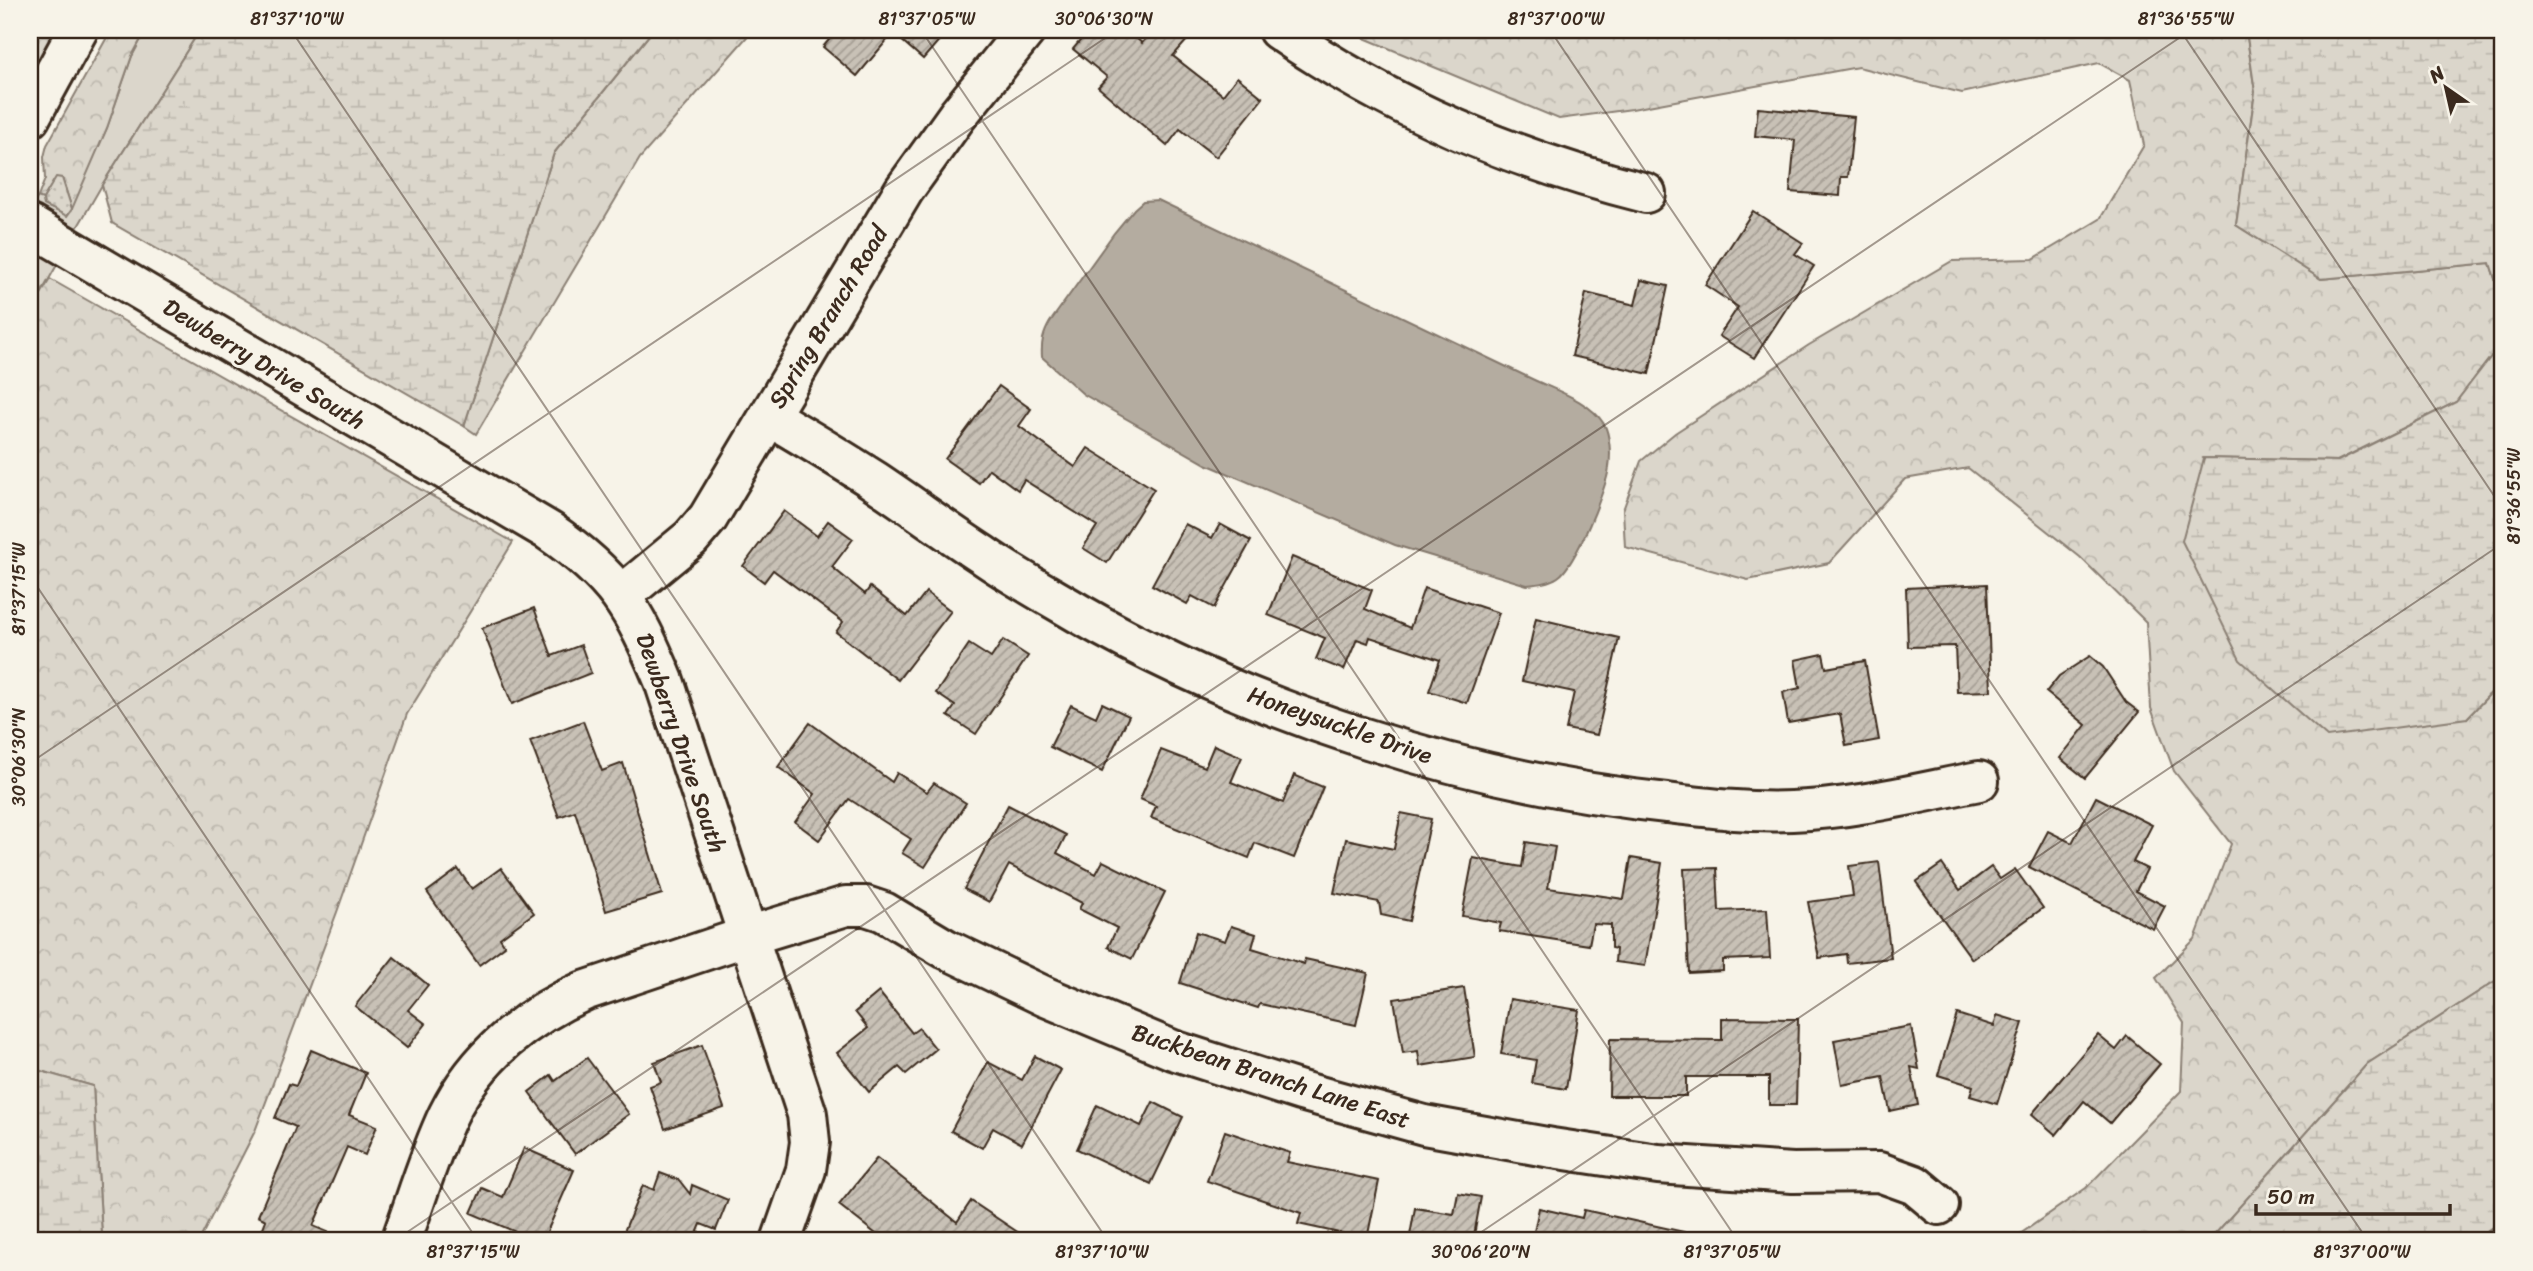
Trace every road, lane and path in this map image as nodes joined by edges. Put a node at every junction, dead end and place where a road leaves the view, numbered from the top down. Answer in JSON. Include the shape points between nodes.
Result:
{"nodes":[{"id":1,"x":78,"y":30,"type":"edge"},
{"id":2,"x":1026,"y":30,"type":"edge"},
{"id":3,"x":1279,"y":30,"type":"edge"},
{"id":4,"x":30,"y":118,"type":"edge"},
{"id":5,"x":1647,"y":192,"type":"dead end"},
{"id":6,"x":30,"y":225,"type":"edge"},
{"id":7,"x":769,"y":415,"type":"junction"},
{"id":8,"x":622,"y":595,"type":"junction"},
{"id":9,"x":1979,"y":781,"type":"dead end"},
{"id":10,"x":748,"y":936,"type":"junction"},
{"id":11,"x":1939,"y":1205,"type":"dead end"},
{"id":12,"x":401,"y":1241,"type":"edge"},
{"id":13,"x":781,"y":1241,"type":"edge"}],
"edges":[{"from":1,"to":4,"type":"street"},
{"from":2,"to":7,"type":"street","name":"Spring Branch Road","via":[[904,190]]},
{"from":3,"to":5,"type":"street","via":[[1374,90],[1437,122],[1518,156]]},
{"from":6,"to":8,"type":"street","name":"Dewberry Drive South","via":[[549,531],[581,553]]},
{"from":7,"to":8,"type":"street","name":"Spring Branch Road","via":[[691,538]]},
{"from":7,"to":9,"type":"street","name":"Honeysuckle Drive","via":[[1081,615],[1258,699],[1377,741],[1553,786],[1737,811],[1849,807]]},
{"from":8,"to":10,"type":"street","name":"Dewberry Drive South","via":[[664,681]]},
{"from":10,"to":11,"type":"street","name":"Buckbean Branch Lane East","via":[[846,906],[866,906],[1046,997],[1173,1050],[1301,1091],[1424,1125],[1658,1164],[1793,1173],[1879,1172],[1915,1185]]},
{"from":10,"to":12,"type":"street","name":"Buckbean Branch Lane East","via":[[584,991],[530,1020],[505,1040],[473,1074],[449,1114]]},
{"from":10,"to":13,"type":"street","name":"Dewberry Drive South","via":[[807,1114],[806,1170]]}]}
